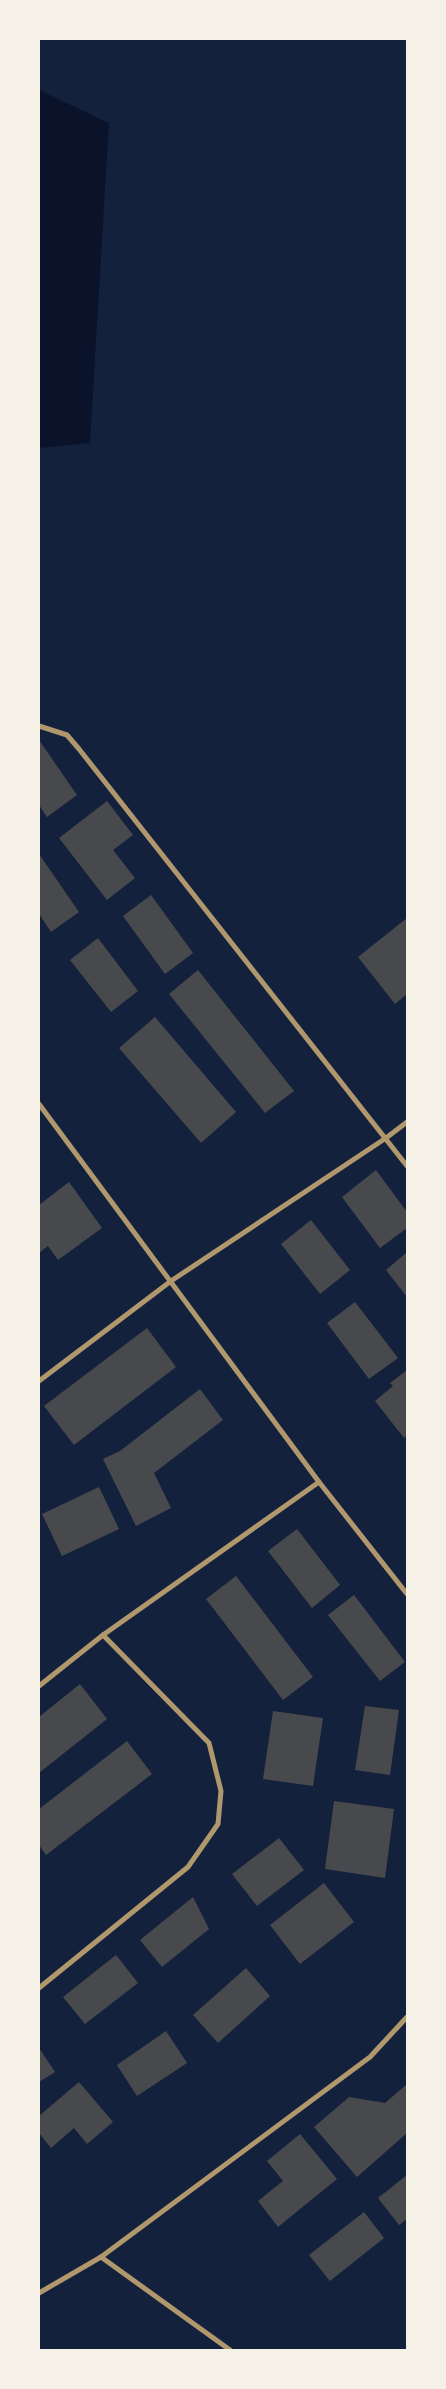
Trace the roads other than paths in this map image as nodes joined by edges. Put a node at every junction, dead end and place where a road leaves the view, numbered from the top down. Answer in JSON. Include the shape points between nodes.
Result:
{"nodes":[{"id":1,"x":39,"y":726,"type":"edge"},
{"id":2,"x":39,"y":1104,"type":"edge"},
{"id":3,"x":407,"y":1122,"type":"edge"},
{"id":4,"x":386,"y":1138,"type":"junction"},
{"id":5,"x":407,"y":1166,"type":"edge"},
{"id":6,"x":171,"y":1281,"type":"junction"},
{"id":7,"x":39,"y":1381,"type":"edge"},
{"id":8,"x":319,"y":1482,"type":"junction"},
{"id":9,"x":407,"y":1594,"type":"edge"},
{"id":10,"x":103,"y":1635,"type":"junction"},
{"id":11,"x":39,"y":1686,"type":"edge"},
{"id":12,"x":39,"y":1988,"type":"edge"},
{"id":13,"x":407,"y":2017,"type":"edge"},
{"id":14,"x":101,"y":2257,"type":"junction"},
{"id":15,"x":39,"y":2293,"type":"edge"},
{"id":16,"x":230,"y":2350,"type":"edge"}],
"edges":[{"from":1,"to":4,"type":"street","via":[[67,735],[79,749]]},
{"from":2,"to":6,"type":"street"},
{"from":3,"to":4,"type":"street"},
{"from":4,"to":5,"type":"street"},
{"from":4,"to":6,"type":"street"},
{"from":6,"to":7,"type":"street"},
{"from":6,"to":8,"type":"street"},
{"from":8,"to":9,"type":"street"},
{"from":8,"to":10,"type":"street"},
{"from":10,"to":11,"type":"street"},
{"from":10,"to":12,"type":"street","via":[[209,1743],[221,1791],[218,1824],[188,1867]]},
{"from":13,"to":14,"type":"street","via":[[370,2057]]},
{"from":14,"to":15,"type":"street"},
{"from":14,"to":16,"type":"street"}]}
